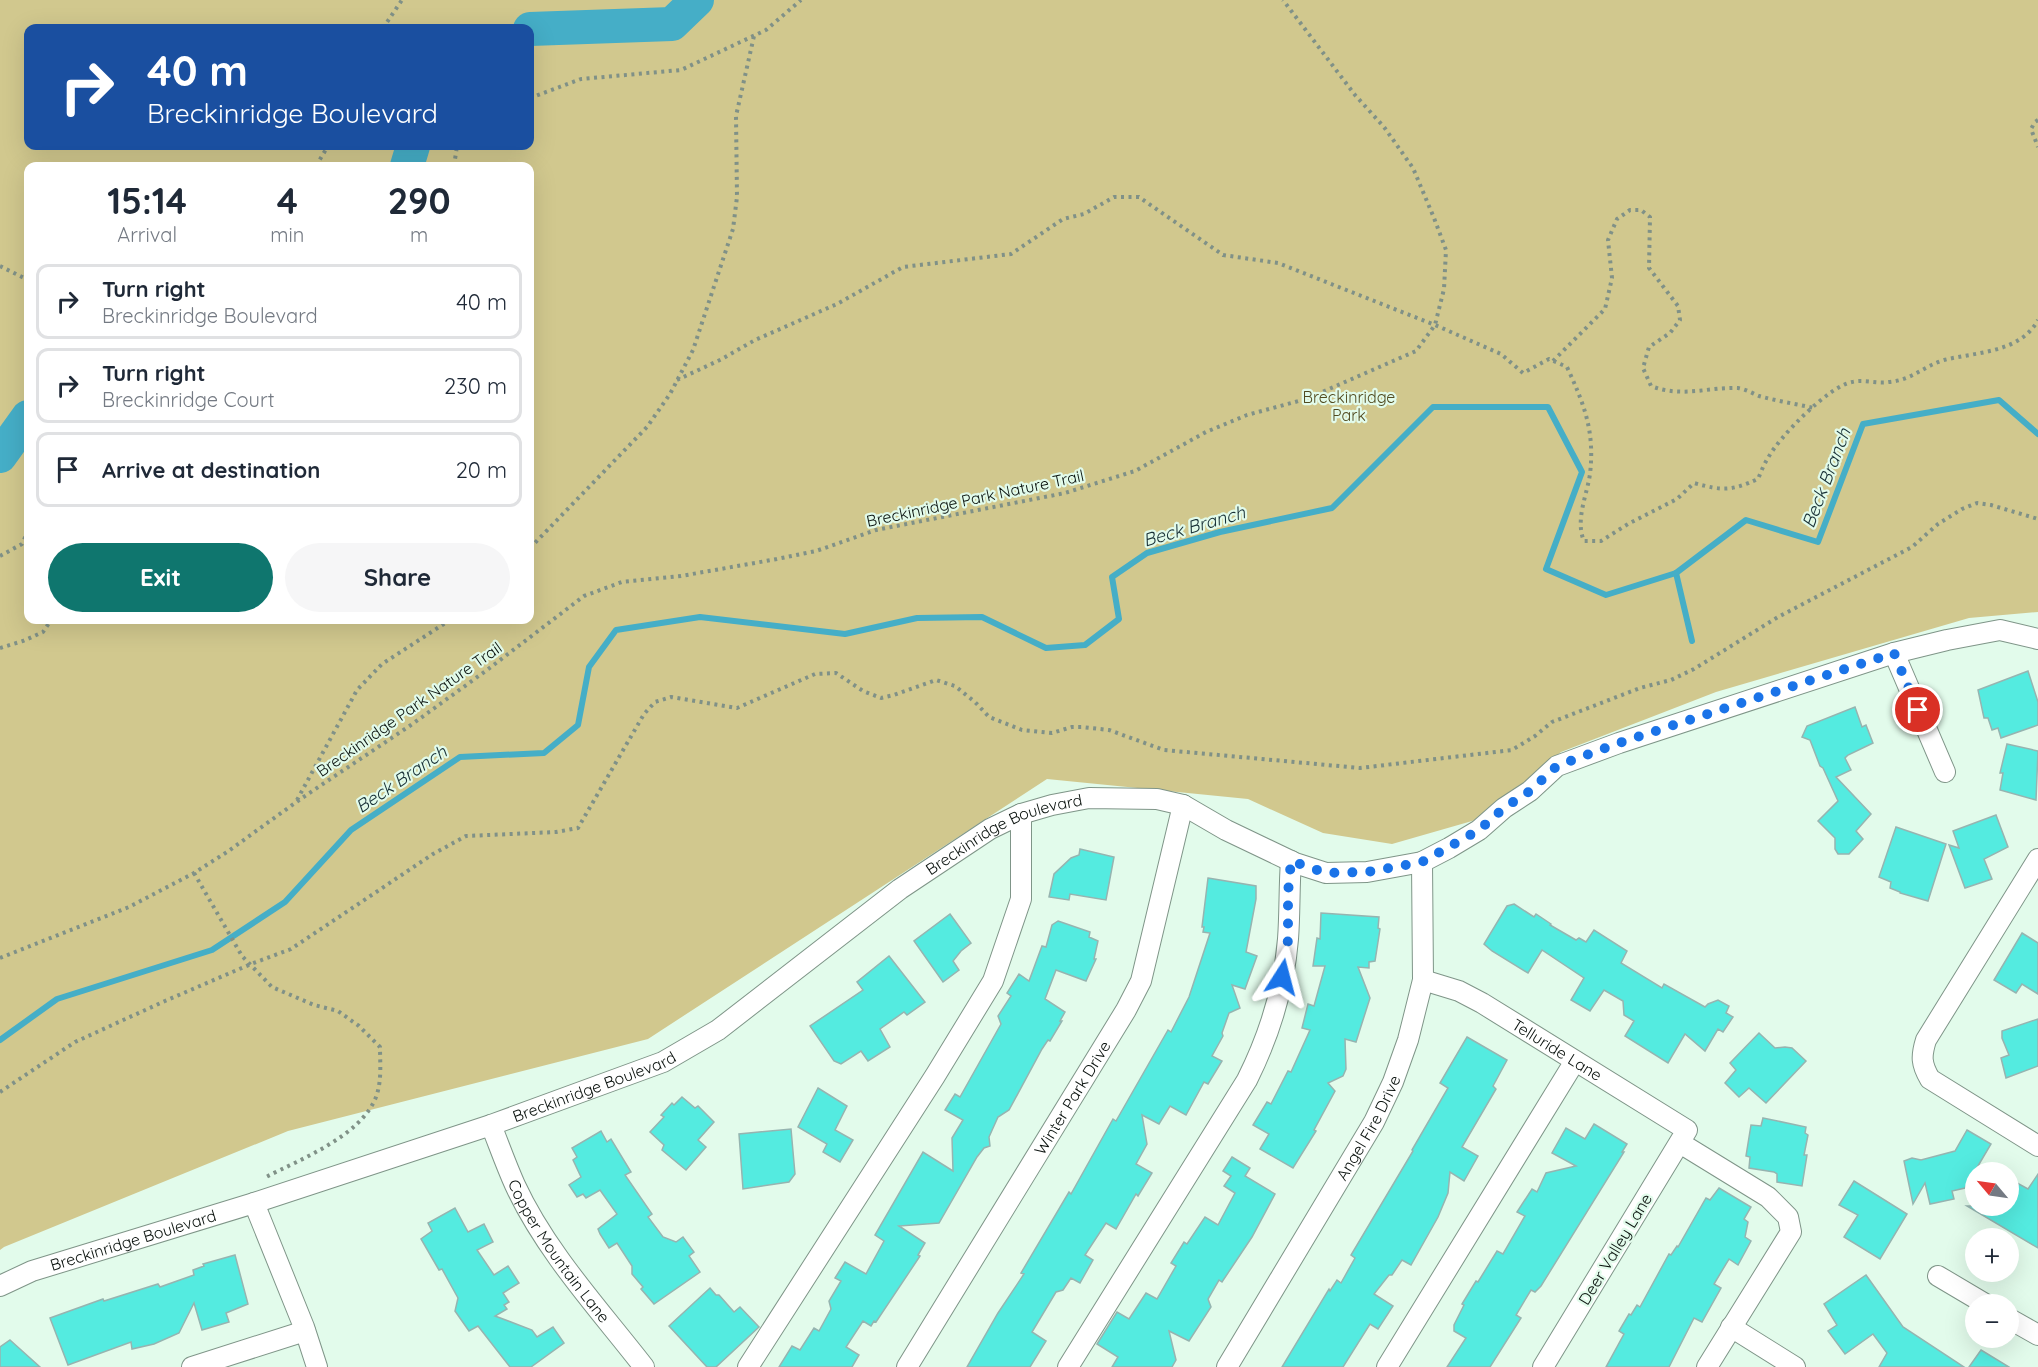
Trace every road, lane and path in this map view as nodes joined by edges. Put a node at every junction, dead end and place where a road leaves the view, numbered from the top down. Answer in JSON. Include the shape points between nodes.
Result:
{"nodes":[{"id":1,"x":402,"y":0,"type":"edge"},
{"id":2,"x":801,"y":0,"type":"edge"},
{"id":3,"x":1283,"y":0,"type":"edge"},
{"id":4,"x":386,"y":24,"type":"edge"},
{"id":5,"x":754,"y":36,"type":"junction"},
{"id":6,"x":534,"y":97,"type":"edge"},
{"id":7,"x":2038,"y":120,"type":"edge"},
{"id":8,"x":2038,"y":147,"type":"edge"},
{"id":9,"x":0,"y":266,"type":"edge"},
{"id":10,"x":24,"y":278,"type":"edge"},
{"id":11,"x":2038,"y":320,"type":"edge"},
{"id":12,"x":1435,"y":325,"type":"junction"},
{"id":13,"x":1553,"y":361,"type":"junction"},
{"id":14,"x":677,"y":380,"type":"junction"},
{"id":15,"x":1814,"y":408,"type":"junction"},
{"id":16,"x":2038,"y":519,"type":"edge"},
{"id":17,"x":24,"y":540,"type":"edge"},
{"id":18,"x":534,"y":544,"type":"edge"},
{"id":19,"x":0,"y":556,"type":"edge"},
{"id":20,"x":48,"y":624,"type":"edge"},
{"id":21,"x":444,"y":624,"type":"edge"},
{"id":22,"x":2038,"y":639,"type":"edge"},
{"id":23,"x":0,"y":648,"type":"edge"},
{"id":24,"x":1894,"y":653,"type":"junction"},
{"id":25,"x":1945,"y":772,"type":"dead end"},
{"id":26,"x":295,"y":803,"type":"junction"},
{"id":27,"x":1183,"y":805,"type":"junction"},
{"id":28,"x":1022,"y":814,"type":"junction"},
{"id":29,"x":2038,"y":859,"type":"edge"},
{"id":30,"x":1291,"y":861,"type":"junction"},
{"id":31,"x":1422,"y":862,"type":"junction"},
{"id":32,"x":194,"y":873,"type":"junction"},
{"id":33,"x":0,"y":958,"type":"edge"},
{"id":34,"x":251,"y":964,"type":"junction"},
{"id":35,"x":1423,"y":980,"type":"junction"},
{"id":36,"x":1575,"y":1061,"type":"junction"},
{"id":37,"x":0,"y":1092,"type":"edge"},
{"id":38,"x":491,"y":1125,"type":"junction"},
{"id":39,"x":1683,"y":1136,"type":"junction"},
{"id":40,"x":2038,"y":1146,"type":"edge"},
{"id":41,"x":263,"y":1179,"type":"dead end"},
{"id":42,"x":255,"y":1203,"type":"junction"},
{"id":43,"x":1938,"y":1276,"type":"dead end"},
{"id":44,"x":0,"y":1287,"type":"edge"},
{"id":45,"x":1968,"y":1294,"type":"edge"},
{"id":46,"x":2019,"y":1324,"type":"edge"},
{"id":47,"x":1731,"y":1327,"type":"junction"},
{"id":48,"x":305,"y":1331,"type":"junction"},
{"id":49,"x":2038,"y":1335,"type":"edge"},
{"id":50,"x":192,"y":1367,"type":"edge"},
{"id":51,"x":316,"y":1367,"type":"edge"},
{"id":52,"x":644,"y":1367,"type":"edge"},
{"id":53,"x":748,"y":1367,"type":"edge"},
{"id":54,"x":907,"y":1367,"type":"edge"},
{"id":55,"x":1068,"y":1367,"type":"edge"},
{"id":56,"x":1227,"y":1367,"type":"edge"},
{"id":57,"x":1387,"y":1367,"type":"edge"},
{"id":58,"x":1543,"y":1367,"type":"edge"},
{"id":59,"x":1707,"y":1367,"type":"edge"},
{"id":60,"x":1795,"y":1367,"type":"edge"}],
"edges":[{"from":1,"to":4,"type":"path"},
{"from":2,"to":5,"type":"path"},
{"from":3,"to":12,"type":"path","name":"Breckinridge Park Nature Trail","via":[[1413,168],[1446,249],[1444,289]]},
{"from":5,"to":6,"type":"path","via":[[681,70],[581,79]]},
{"from":5,"to":14,"type":"path","via":[[736,116],[737,197],[733,229],[693,350]]},
{"from":7,"to":8,"type":"path","via":[[2031,129]]},
{"from":9,"to":10,"type":"path"},
{"from":11,"to":15,"type":"path","via":[[2034,328],[2015,342],[1985,353],[1942,361],[1911,377],[1888,383],[1852,382],[1828,393]]},
{"from":12,"to":13,"type":"path","via":[[1501,354],[1523,373],[1549,359]]},
{"from":12,"to":14,"type":"path","via":[[1278,262],[1223,255],[1139,197],[1114,197],[1084,214],[1063,219],[1011,254],[903,267],[837,304]]},
{"from":12,"to":26,"type":"path","name":"Breckinridge Park Nature Trail","via":[[1416,351],[1306,399],[1247,415],[1206,432],[1135,471],[1055,495],[876,530],[777,560],[622,582],[584,596],[421,718]]},
{"from":13,"to":15,"type":"path","via":[[1567,367],[1584,403],[1591,439],[1590,473],[1580,531],[1584,542],[1601,541],[1677,499],[1694,483],[1720,490],[1758,479],[1768,457]]},
{"from":13,"to":15,"type":"path","via":[[1605,309],[1612,278],[1608,240],[1617,219],[1630,210],[1641,210],[1650,218],[1649,268],[1678,306],[1680,320],[1649,348],[1643,368],[1651,386],[1666,392],[1741,388]]},
{"from":14,"to":18,"type":"path","via":[[647,427]]},
{"from":16,"to":34,"type":"path","via":[[1977,503],[1962,509],[1912,547],[1778,617],[1694,669],[1552,722],[1512,750],[1360,768],[1164,750],[1109,730],[1022,730],[989,717],[955,686],[936,680],[881,698],[836,673],[815,674],[737,708],[671,697],[656,702],[644,714],[578,828],[466,836],[291,949]]},
{"from":17,"to":19,"type":"path"},
{"from":20,"to":23,"type":"path","via":[[43,632]]},
{"from":21,"to":26,"type":"path","via":[[382,664],[357,690]]},
{"from":22,"to":24,"type":"street","name":"Breckinridge Boulevard","via":[[2000,630]]},
{"from":24,"to":25,"type":"street"},
{"from":24,"to":31,"type":"street","name":"Breckinridge Boulevard","via":[[1557,766],[1479,830]]},
{"from":26,"to":32,"type":"path","name":"Breckinridge Park Nature Trail"},
{"from":27,"to":28,"type":"street","name":"Breckinridge Boulevard","via":[[1157,799],[1089,798]]},
{"from":27,"to":30,"type":"street","name":"Breckinridge Boulevard"},
{"from":27,"to":54,"type":"street","name":"Winter Park Drive","via":[[1141,981]]},
{"from":28,"to":38,"type":"street","name":"Breckinridge Boulevard","via":[[990,829],[900,889],[692,1047],[663,1062]]},
{"from":28,"to":53,"type":"street","via":[[1021,899],[993,981]]},
{"from":29,"to":40,"type":"street","via":[[1926,1040],[1921,1056],[1930,1079]]},
{"from":30,"to":31,"type":"street","name":"Breckinridge Boulevard","via":[[1326,873],[1367,872]]},
{"from":30,"to":55,"type":"street","via":[[1288,940],[1279,996],[1257,1061]]},
{"from":31,"to":35,"type":"street","name":"Angel Fire Drive"},
{"from":32,"to":33,"type":"path","name":"Breckinridge Park Nature Trail","via":[[129,907]]},
{"from":32,"to":34,"type":"path","via":[[242,956]]},
{"from":34,"to":37,"type":"path","via":[[75,1042]]},
{"from":34,"to":41,"type":"path","via":[[272,987],[338,1011],[380,1047],[381,1074],[376,1097],[364,1119],[342,1136]]},
{"from":35,"to":36,"type":"street","name":"Telluride Lane","via":[[1482,1002]]},
{"from":35,"to":56,"type":"street","name":"Angel Fire Drive","via":[[1408,1040],[1374,1122]]},
{"from":36,"to":39,"type":"street","name":"Telluride Lane"},
{"from":36,"to":57,"type":"street"},
{"from":38,"to":42,"type":"street","name":"Breckinridge Boulevard"},
{"from":38,"to":52,"type":"street","name":"Copper Mountain Lane","via":[[515,1185],[534,1218],[567,1268]]},
{"from":39,"to":47,"type":"street","name":"Telluride Lane","via":[[1768,1197],[1788,1217],[1791,1232]]},
{"from":39,"to":58,"type":"street","name":"Deer Valley Lane"},
{"from":42,"to":44,"type":"street","name":"Breckinridge Boulevard","via":[[32,1271]]},
{"from":42,"to":48,"type":"street"},
{"from":43,"to":45,"type":"street"},
{"from":46,"to":49,"type":"street"},
{"from":47,"to":59,"type":"street","name":"Telluride Lane"},
{"from":47,"to":60,"type":"street"},
{"from":48,"to":50,"type":"street"},
{"from":48,"to":51,"type":"street"}]}
